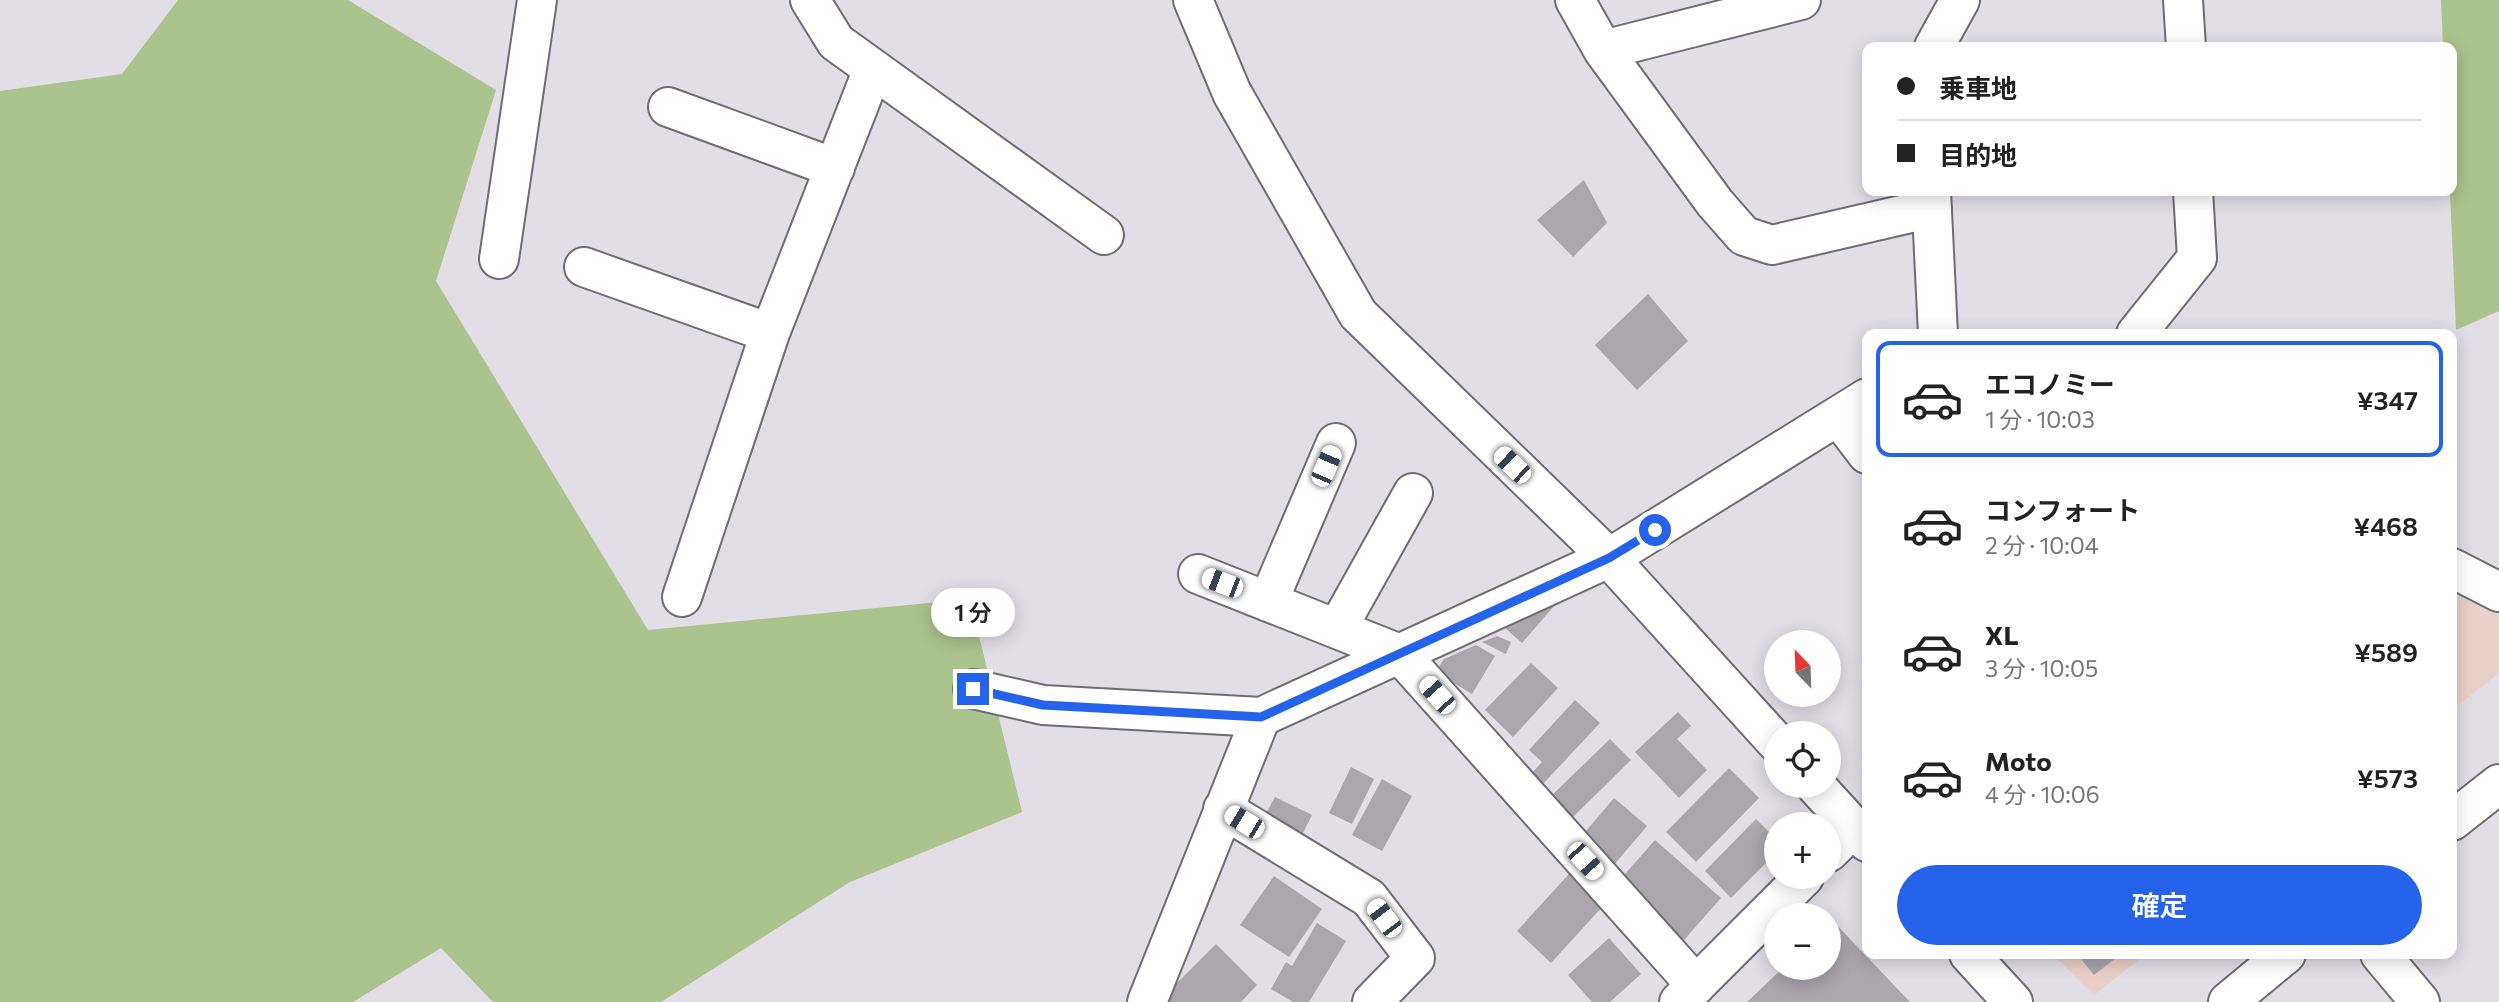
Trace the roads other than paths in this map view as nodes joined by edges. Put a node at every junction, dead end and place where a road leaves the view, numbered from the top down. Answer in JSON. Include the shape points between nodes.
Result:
{"nodes":[{"id":1,"x":537,"y":0,"type":"edge"},
{"id":2,"x":810,"y":0,"type":"edge"},
{"id":3,"x":1193,"y":0,"type":"edge"},
{"id":4,"x":1575,"y":0,"type":"edge"},
{"id":5,"x":1801,"y":0,"type":"edge"},
{"id":6,"x":1960,"y":0,"type":"edge"},
{"id":7,"x":2183,"y":0,"type":"edge"},
{"id":8,"x":1937,"y":42,"type":"edge"},
{"id":9,"x":2186,"y":42,"type":"edge"},
{"id":10,"x":1603,"y":50,"type":"junction"},
{"id":11,"x":873,"y":69,"type":"junction"},
{"id":12,"x":668,"y":107,"type":"dead end"},
{"id":13,"x":835,"y":167,"type":"junction"},
{"id":14,"x":2193,"y":196,"type":"edge"},
{"id":15,"x":1932,"y":200,"type":"edge"},
{"id":16,"x":1104,"y":236,"type":"dead end"},
{"id":17,"x":499,"y":259,"type":"dead end"},
{"id":18,"x":584,"y":267,"type":"dead end"},
{"id":19,"x":1938,"y":329,"type":"edge"},
{"id":20,"x":2140,"y":329,"type":"edge"},
{"id":21,"x":770,"y":332,"type":"junction"},
{"id":22,"x":1853,"y":407,"type":"edge"},
{"id":23,"x":1862,"y":437,"type":"edge"},
{"id":24,"x":1336,"y":443,"type":"dead end"},
{"id":25,"x":1413,"y":493,"type":"dead end"},
{"id":26,"x":1609,"y":558,"type":"junction"},
{"id":27,"x":2457,"y":571,"type":"edge"},
{"id":28,"x":1198,"y":574,"type":"dead end"},
{"id":29,"x":2499,"y":592,"type":"edge"},
{"id":30,"x":682,"y":597,"type":"dead end"},
{"id":31,"x":1268,"y":602,"type":"junction"},
{"id":32,"x":1337,"y":629,"type":"junction"},
{"id":33,"x":1400,"y":654,"type":"junction"},
{"id":34,"x":973,"y":689,"type":"dead end"},
{"id":35,"x":1261,"y":717,"type":"junction"},
{"id":36,"x":1764,"y":729,"type":"edge"},
{"id":37,"x":2499,"y":784,"type":"edge"},
{"id":38,"x":1824,"y":798,"type":"edge"},
{"id":39,"x":1223,"y":809,"type":"junction"},
{"id":40,"x":2457,"y":817,"type":"edge"},
{"id":41,"x":1850,"y":840,"type":"edge"},
{"id":42,"x":1792,"y":889,"type":"edge"},
{"id":43,"x":1974,"y":959,"type":"edge"},
{"id":44,"x":2280,"y":959,"type":"edge"},
{"id":45,"x":2384,"y":959,"type":"edge"},
{"id":46,"x":1687,"y":993,"type":"edge"},
{"id":47,"x":1147,"y":1002,"type":"edge"},
{"id":48,"x":1371,"y":1002,"type":"edge"},
{"id":49,"x":2013,"y":1002,"type":"edge"},
{"id":50,"x":2228,"y":1002,"type":"edge"},
{"id":51,"x":2420,"y":1002,"type":"edge"}],
"edges":[{"from":1,"to":17,"type":"street"},
{"from":2,"to":11,"type":"street","via":[[836,42]]},
{"from":3,"to":26,"type":"street","via":[[1232,93],[1358,314]]},
{"from":4,"to":10,"type":"street"},
{"from":5,"to":10,"type":"street"},
{"from":6,"to":8,"type":"street"},
{"from":7,"to":9,"type":"street"},
{"from":10,"to":15,"type":"street","via":[[1744,236],[1772,245]]},
{"from":11,"to":13,"type":"street"},
{"from":11,"to":16,"type":"street"},
{"from":12,"to":13,"type":"street"},
{"from":13,"to":21,"type":"street"},
{"from":14,"to":20,"type":"street","via":[[2197,258]]},
{"from":15,"to":19,"type":"street"},
{"from":18,"to":21,"type":"street"},
{"from":21,"to":30,"type":"street"},
{"from":22,"to":23,"type":"street"},
{"from":22,"to":26,"type":"street"},
{"from":24,"to":31,"type":"street"},
{"from":25,"to":32,"type":"street"},
{"from":26,"to":33,"type":"street"},
{"from":26,"to":36,"type":"street"},
{"from":27,"to":29,"type":"street"},
{"from":28,"to":31,"type":"street"},
{"from":31,"to":32,"type":"street"},
{"from":32,"to":33,"type":"street"},
{"from":33,"to":35,"type":"street"},
{"from":33,"to":46,"type":"street"},
{"from":34,"to":35,"type":"street","via":[[1043,705]]},
{"from":35,"to":39,"type":"street"},
{"from":37,"to":40,"type":"street"},
{"from":38,"to":41,"type":"street"},
{"from":39,"to":47,"type":"street"},
{"from":39,"to":48,"type":"street","via":[[1369,898],[1415,958]]},
{"from":42,"to":46,"type":"street"},
{"from":43,"to":49,"type":"street"},
{"from":44,"to":50,"type":"street"},
{"from":45,"to":51,"type":"street"}]}
